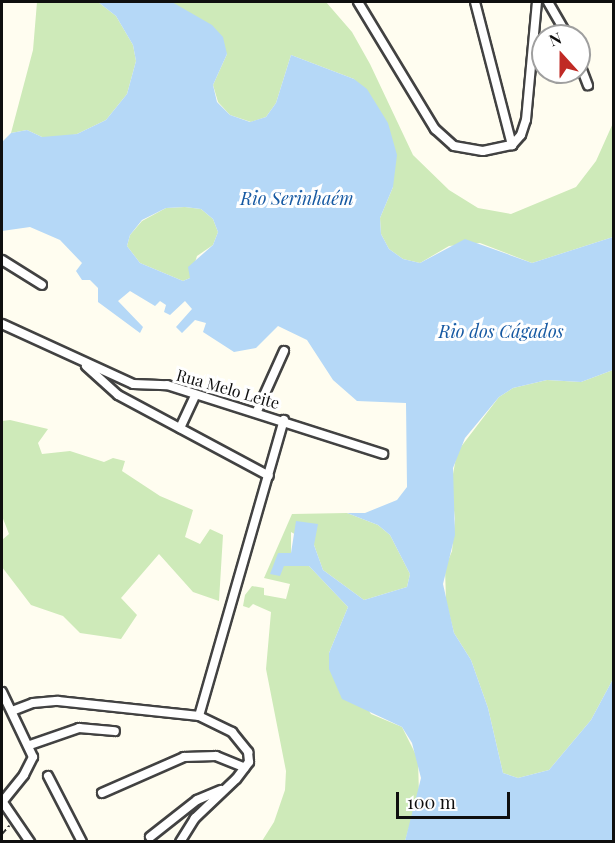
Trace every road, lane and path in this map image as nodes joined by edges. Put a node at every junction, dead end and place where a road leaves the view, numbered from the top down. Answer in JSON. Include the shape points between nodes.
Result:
{"nodes":[{"id":1,"x":358,"y":2,"type":"edge"},
{"id":2,"x":475,"y":2,"type":"edge"},
{"id":3,"x":537,"y":2,"type":"edge"},
{"id":4,"x":548,"y":2,"type":"edge"},
{"id":5,"x":561,"y":24,"type":"edge"},
{"id":6,"x":512,"y":145,"type":"junction"},
{"id":7,"x":2,"y":260,"type":"edge"},
{"id":8,"x":42,"y":285,"type":"dead end"},
{"id":9,"x":2,"y":324,"type":"edge"},
{"id":10,"x":284,"y":351,"type":"dead end"},
{"id":11,"x":83,"y":363,"type":"junction"},
{"id":12,"x":195,"y":396,"type":"junction"},
{"id":13,"x":256,"y":411,"type":"junction"},
{"id":14,"x":284,"y":420,"type":"junction"},
{"id":15,"x":180,"y":428,"type":"junction"},
{"id":16,"x":383,"y":454,"type":"dead end"},
{"id":17,"x":269,"y":476,"type":"junction"},
{"id":18,"x":2,"y":692,"type":"edge"},
{"id":19,"x":12,"y":711,"type":"junction"},
{"id":20,"x":198,"y":716,"type":"junction"},
{"id":21,"x":115,"y":731,"type":"dead end"},
{"id":22,"x":30,"y":745,"type":"junction"},
{"id":23,"x":245,"y":768,"type":"junction"},
{"id":24,"x":48,"y":776,"type":"dead end"},
{"id":25,"x":226,"y":788,"type":"junction"},
{"id":26,"x":102,"y":793,"type":"dead end"},
{"id":27,"x":2,"y":802,"type":"edge"},
{"id":28,"x":15,"y":820,"type":"junction"},
{"id":29,"x":2,"y":834,"type":"edge"},
{"id":30,"x":150,"y":837,"type":"dead end"},
{"id":31,"x":30,"y":842,"type":"edge"},
{"id":32,"x":82,"y":842,"type":"edge"},
{"id":33,"x":180,"y":842,"type":"edge"}],
"edges":[{"from":1,"to":6,"type":"street","via":[[435,129],[465,150],[498,150]]},
{"from":2,"to":6,"type":"street"},
{"from":3,"to":6,"type":"street","via":[[526,120]]},
{"from":4,"to":5,"type":"street"},
{"from":7,"to":8,"type":"street"},
{"from":9,"to":11,"type":"street","name":"Rua Melo Leite"},
{"from":10,"to":13,"type":"street"},
{"from":11,"to":12,"type":"street","name":"Rua Melo Leite","via":[[141,386],[167,385]]},
{"from":11,"to":15,"type":"street","via":[[118,395]]},
{"from":12,"to":13,"type":"street","name":"Rua Melo Leite"},
{"from":12,"to":15,"type":"street"},
{"from":13,"to":14,"type":"street","name":"Rua Melo Leite"},
{"from":14,"to":16,"type":"street","name":"Rua Melo Leite"},
{"from":14,"to":17,"type":"street"},
{"from":15,"to":17,"type":"street"},
{"from":17,"to":20,"type":"street"},
{"from":18,"to":19,"type":"street"},
{"from":19,"to":20,"type":"street","via":[[33,703],[58,701]]},
{"from":19,"to":22,"type":"street"},
{"from":20,"to":23,"type":"street","via":[[239,739],[249,755]]},
{"from":21,"to":22,"type":"street","via":[[79,728]]},
{"from":22,"to":27,"type":"street","via":[[30,766]]},
{"from":23,"to":25,"type":"street"},
{"from":23,"to":26,"type":"street","via":[[216,756],[184,757]]},
{"from":24,"to":32,"type":"street"},
{"from":25,"to":30,"type":"street","via":[[197,800]]},
{"from":25,"to":33,"type":"street","via":[[195,818]]},
{"from":27,"to":28,"type":"street"},
{"from":28,"to":29,"type":"path"},
{"from":28,"to":31,"type":"street"}]}
